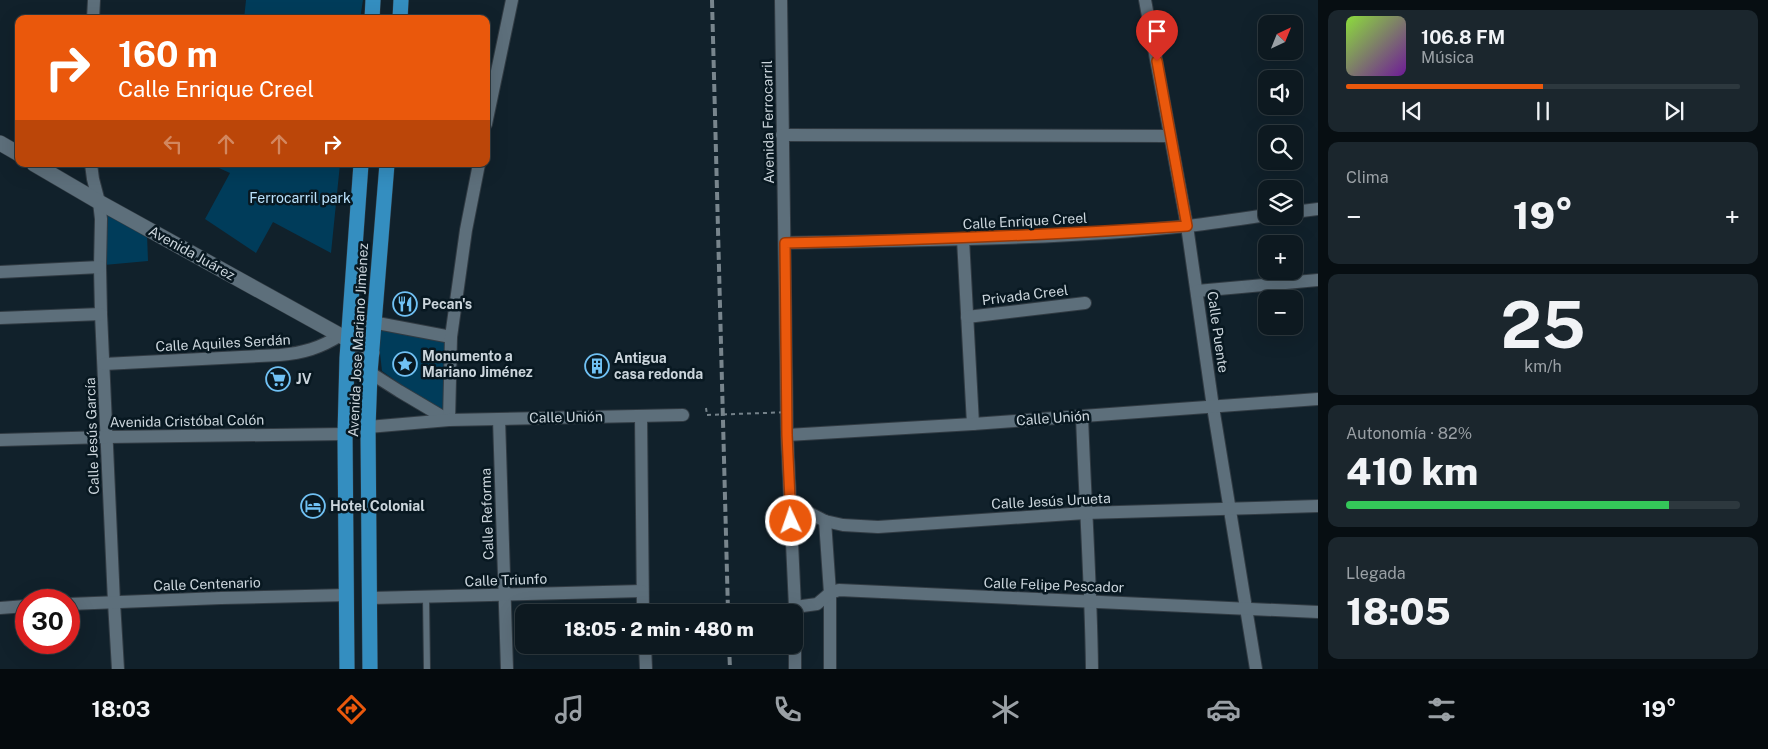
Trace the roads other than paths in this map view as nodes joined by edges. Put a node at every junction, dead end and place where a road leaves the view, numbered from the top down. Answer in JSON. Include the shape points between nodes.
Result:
{"nodes":[{"id":1,"x":94,"y":0,"type":"edge"},
{"id":2,"x":373,"y":0,"type":"edge"},
{"id":3,"x":401,"y":0,"type":"edge"},
{"id":4,"x":512,"y":0,"type":"edge"},
{"id":5,"x":781,"y":0,"type":"edge"},
{"id":6,"x":1145,"y":0,"type":"edge"},
{"id":7,"x":93,"y":15,"type":"edge"},
{"id":8,"x":372,"y":15,"type":"edge"},
{"id":9,"x":400,"y":15,"type":"edge"},
{"id":10,"x":490,"y":105,"type":"edge"},
{"id":11,"x":782,"y":135,"type":"junction"},
{"id":12,"x":1170,"y":136,"type":"junction"},
{"id":13,"x":0,"y":143,"type":"edge"},
{"id":14,"x":15,"y":152,"type":"edge"},
{"id":15,"x":39,"y":167,"type":"edge"},
{"id":16,"x":92,"y":167,"type":"edge"},
{"id":17,"x":361,"y":167,"type":"edge"},
{"id":18,"x":387,"y":167,"type":"edge"},
{"id":19,"x":478,"y":167,"type":"edge"},
{"id":20,"x":99,"y":202,"type":"junction"},
{"id":21,"x":1318,"y":209,"type":"edge"},
{"id":22,"x":1303,"y":211,"type":"edge"},
{"id":23,"x":1258,"y":217,"type":"edge"},
{"id":24,"x":1187,"y":226,"type":"junction"},
{"id":25,"x":963,"y":239,"type":"junction"},
{"id":26,"x":785,"y":243,"type":"junction"},
{"id":27,"x":100,"y":267,"type":"junction"},
{"id":28,"x":0,"y":272,"type":"edge"},
{"id":29,"x":1318,"y":280,"type":"edge"},
{"id":30,"x":1197,"y":291,"type":"junction"},
{"id":31,"x":1086,"y":303,"type":"dead end"},
{"id":32,"x":101,"y":314,"type":"junction"},
{"id":33,"x":968,"y":317,"type":"junction"},
{"id":34,"x":0,"y":318,"type":"edge"},
{"id":35,"x":351,"y":318,"type":"junction"},
{"id":36,"x":373,"y":322,"type":"junction"},
{"id":37,"x":451,"y":337,"type":"junction"},
{"id":38,"x":344,"y":338,"type":"junction"},
{"id":39,"x":372,"y":352,"type":"junction"},
{"id":40,"x":347,"y":358,"type":"junction"},
{"id":41,"x":104,"y":364,"type":"junction"},
{"id":42,"x":370,"y":373,"type":"junction"},
{"id":43,"x":1318,"y":399,"type":"edge"},
{"id":44,"x":1213,"y":407,"type":"junction"},
{"id":45,"x":683,"y":415,"type":"dead end"},
{"id":46,"x":641,"y":416,"type":"junction"},
{"id":47,"x":1082,"y":416,"type":"junction"},
{"id":48,"x":500,"y":419,"type":"junction"},
{"id":49,"x":448,"y":420,"type":"junction"},
{"id":50,"x":973,"y":424,"type":"junction"},
{"id":51,"x":368,"y":427,"type":"junction"},
{"id":52,"x":345,"y":434,"type":"junction"},
{"id":53,"x":787,"y":435,"type":"junction"},
{"id":54,"x":107,"y":437,"type":"junction"},
{"id":55,"x":0,"y":440,"type":"edge"},
{"id":56,"x":790,"y":503,"type":"junction"},
{"id":57,"x":1318,"y":506,"type":"edge"},
{"id":58,"x":1230,"y":508,"type":"junction"},
{"id":59,"x":1085,"y":513,"type":"junction"},
{"id":60,"x":826,"y":521,"type":"junction"},
{"id":61,"x":642,"y":591,"type":"junction"},
{"id":62,"x":830,"y":593,"type":"junction"},
{"id":63,"x":347,"y":595,"type":"junction"},
{"id":64,"x":505,"y":596,"type":"junction"},
{"id":65,"x":426,"y":597,"type":"junction"},
{"id":66,"x":370,"y":598,"type":"junction"},
{"id":67,"x":114,"y":602,"type":"junction"},
{"id":68,"x":1091,"y":602,"type":"junction"},
{"id":69,"x":80,"y":604,"type":"edge"},
{"id":70,"x":643,"y":604,"type":"edge"},
{"id":71,"x":795,"y":604,"type":"edge"},
{"id":72,"x":803,"y":606,"type":"edge"},
{"id":73,"x":15,"y":607,"type":"edge"},
{"id":74,"x":1246,"y":607,"type":"junction"},
{"id":75,"x":0,"y":608,"type":"edge"},
{"id":76,"x":1318,"y":612,"type":"edge"},
{"id":77,"x":645,"y":654,"type":"edge"},
{"id":78,"x":795,"y":654,"type":"edge"},
{"id":79,"x":118,"y":669,"type":"edge"},
{"id":80,"x":347,"y":669,"type":"edge"},
{"id":81,"x":370,"y":669,"type":"edge"},
{"id":82,"x":427,"y":669,"type":"edge"},
{"id":83,"x":507,"y":669,"type":"edge"},
{"id":84,"x":646,"y":669,"type":"edge"},
{"id":85,"x":795,"y":669,"type":"edge"},
{"id":86,"x":830,"y":669,"type":"edge"},
{"id":87,"x":1092,"y":669,"type":"edge"},
{"id":88,"x":1256,"y":669,"type":"edge"}],
"edges":[{"from":1,"to":7,"type":"street"},
{"from":2,"to":8,"type":"highway"},
{"from":3,"to":9,"type":"highway"},
{"from":4,"to":10,"type":"street"},
{"from":5,"to":11,"type":"street","name":"Avenida Ferrocarril"},
{"from":6,"to":12,"type":"street","name":"Calle Puente"},
{"from":11,"to":12,"type":"street"},
{"from":11,"to":26,"type":"street","name":"Avenida Ferrocarril"},
{"from":12,"to":24,"type":"street","name":"Calle Puente"},
{"from":13,"to":14,"type":"main road"},
{"from":15,"to":20,"type":"main road","name":"Avenida Juárez"},
{"from":16,"to":20,"type":"street","name":"Calle Jesús García"},
{"from":17,"to":35,"type":"highway","name":"Avenida Jose Mariano Jiménez"},
{"from":18,"to":36,"type":"highway","name":"Avenida Jose Mariano Jiménez"},
{"from":19,"to":37,"type":"street"},
{"from":20,"to":27,"type":"street","name":"Calle Jesús García"},
{"from":20,"to":38,"type":"main road","name":"Avenida Juárez"},
{"from":21,"to":22,"type":"street"},
{"from":23,"to":24,"type":"street","name":"Calle Enrique Creel"},
{"from":24,"to":25,"type":"street","name":"Calle Enrique Creel"},
{"from":24,"to":30,"type":"street","name":"Calle Puente"},
{"from":25,"to":26,"type":"street","name":"Calle Enrique Creel"},
{"from":25,"to":33,"type":"street","name":"Privada Creel"},
{"from":26,"to":53,"type":"street","name":"Avenida Ferrocarril"},
{"from":27,"to":28,"type":"street"},
{"from":27,"to":32,"type":"street","name":"Calle Jesús García"},
{"from":29,"to":30,"type":"street"},
{"from":30,"to":44,"type":"street","name":"Calle Puente"},
{"from":31,"to":33,"type":"street","name":"Privada Creel"},
{"from":32,"to":34,"type":"street"},
{"from":32,"to":41,"type":"street","name":"Calle Jesús García"},
{"from":33,"to":50,"type":"street","name":"Privada Creel"},
{"from":35,"to":36,"type":"street"},
{"from":35,"to":38,"type":"highway","name":"Avenida Jose Mariano Jiménez"},
{"from":36,"to":37,"type":"street"},
{"from":36,"to":39,"type":"highway","name":"Avenida Jose Mariano Jiménez"},
{"from":37,"to":49,"type":"street"},
{"from":38,"to":39,"type":"main road"},
{"from":38,"to":40,"type":"highway","name":"Avenida Jose Mariano Jiménez"},
{"from":38,"to":41,"type":"street","name":"Calle Aquiles Serdán","via":[[301,353]]},
{"from":39,"to":42,"type":"highway","name":"Avenida Jose Mariano Jiménez"},
{"from":40,"to":42,"type":"street"},
{"from":40,"to":52,"type":"highway","name":"Avenida Jose Mariano Jiménez"},
{"from":41,"to":54,"type":"street","name":"Calle Jesús García"},
{"from":42,"to":49,"type":"street"},
{"from":42,"to":51,"type":"highway","name":"Avenida Jose Mariano Jiménez"},
{"from":43,"to":44,"type":"street","name":"Calle Unión"},
{"from":44,"to":47,"type":"street","name":"Calle Unión"},
{"from":44,"to":58,"type":"street","name":"Calle Puente"},
{"from":45,"to":46,"type":"street","name":"Calle Unión"},
{"from":46,"to":48,"type":"street","name":"Calle Unión"},
{"from":46,"to":61,"type":"street"},
{"from":47,"to":50,"type":"street","name":"Calle Unión"},
{"from":47,"to":59,"type":"street"},
{"from":48,"to":49,"type":"street","name":"Calle Unión"},
{"from":48,"to":64,"type":"street","name":"Calle Reforma"},
{"from":49,"to":51,"type":"street","name":"Calle Unión"},
{"from":50,"to":53,"type":"street","name":"Calle Unión"},
{"from":51,"to":66,"type":"highway","name":"Avenida Jose Mariano Jiménez"},
{"from":52,"to":54,"type":"street","name":"Avenida Cristóbal Colón"},
{"from":52,"to":63,"type":"highway","name":"Avenida Jose Mariano Jiménez"},
{"from":53,"to":56,"type":"street","name":"Avenida Ferrocarril"},
{"from":54,"to":55,"type":"street","name":"Avenida Cristóbal Colón"},
{"from":54,"to":67,"type":"street","name":"Calle Jesús García"},
{"from":56,"to":60,"type":"street","name":"Calle Jesús Urueta"},
{"from":56,"to":71,"type":"street","name":"Avenida Ferrocarril"},
{"from":57,"to":58,"type":"street","name":"Calle Jesús Urueta"},
{"from":58,"to":59,"type":"street","name":"Calle Jesús Urueta"},
{"from":58,"to":74,"type":"street","name":"Calle Puente"},
{"from":59,"to":60,"type":"street","name":"Calle Jesús Urueta","via":[[878,527]]},
{"from":59,"to":68,"type":"street"},
{"from":60,"to":62,"type":"street"},
{"from":61,"to":64,"type":"street","name":"Calle Triunfo"},
{"from":61,"to":70,"type":"street"},
{"from":62,"to":68,"type":"street","name":"Calle Felipe Pescador","via":[[839,590]]},
{"from":62,"to":72,"type":"street","name":"Calle Felipe Pescador","via":[[817,604]]},
{"from":62,"to":86,"type":"street"},
{"from":63,"to":67,"type":"street","name":"Calle Centenario"},
{"from":63,"to":80,"type":"highway","name":"Avenida Jose Mariano Jiménez"},
{"from":64,"to":65,"type":"street","name":"Calle Triunfo"},
{"from":64,"to":83,"type":"street","name":"Calle Reforma"},
{"from":65,"to":66,"type":"street","name":"Calle Triunfo"},
{"from":65,"to":82,"type":"lane"},
{"from":66,"to":81,"type":"highway","name":"Avenida Jose Mariano Jiménez"},
{"from":67,"to":69,"type":"street","name":"Calle Centenario"},
{"from":67,"to":79,"type":"street","name":"Calle Jesús García"},
{"from":68,"to":74,"type":"street","name":"Calle Felipe Pescador"},
{"from":68,"to":87,"type":"street"},
{"from":73,"to":75,"type":"street"},
{"from":74,"to":76,"type":"street","name":"Calle Felipe Pescador"},
{"from":74,"to":88,"type":"street","name":"Calle Puente"},
{"from":77,"to":84,"type":"street"},
{"from":78,"to":85,"type":"street","name":"Avenida Ferrocarril"}]}
